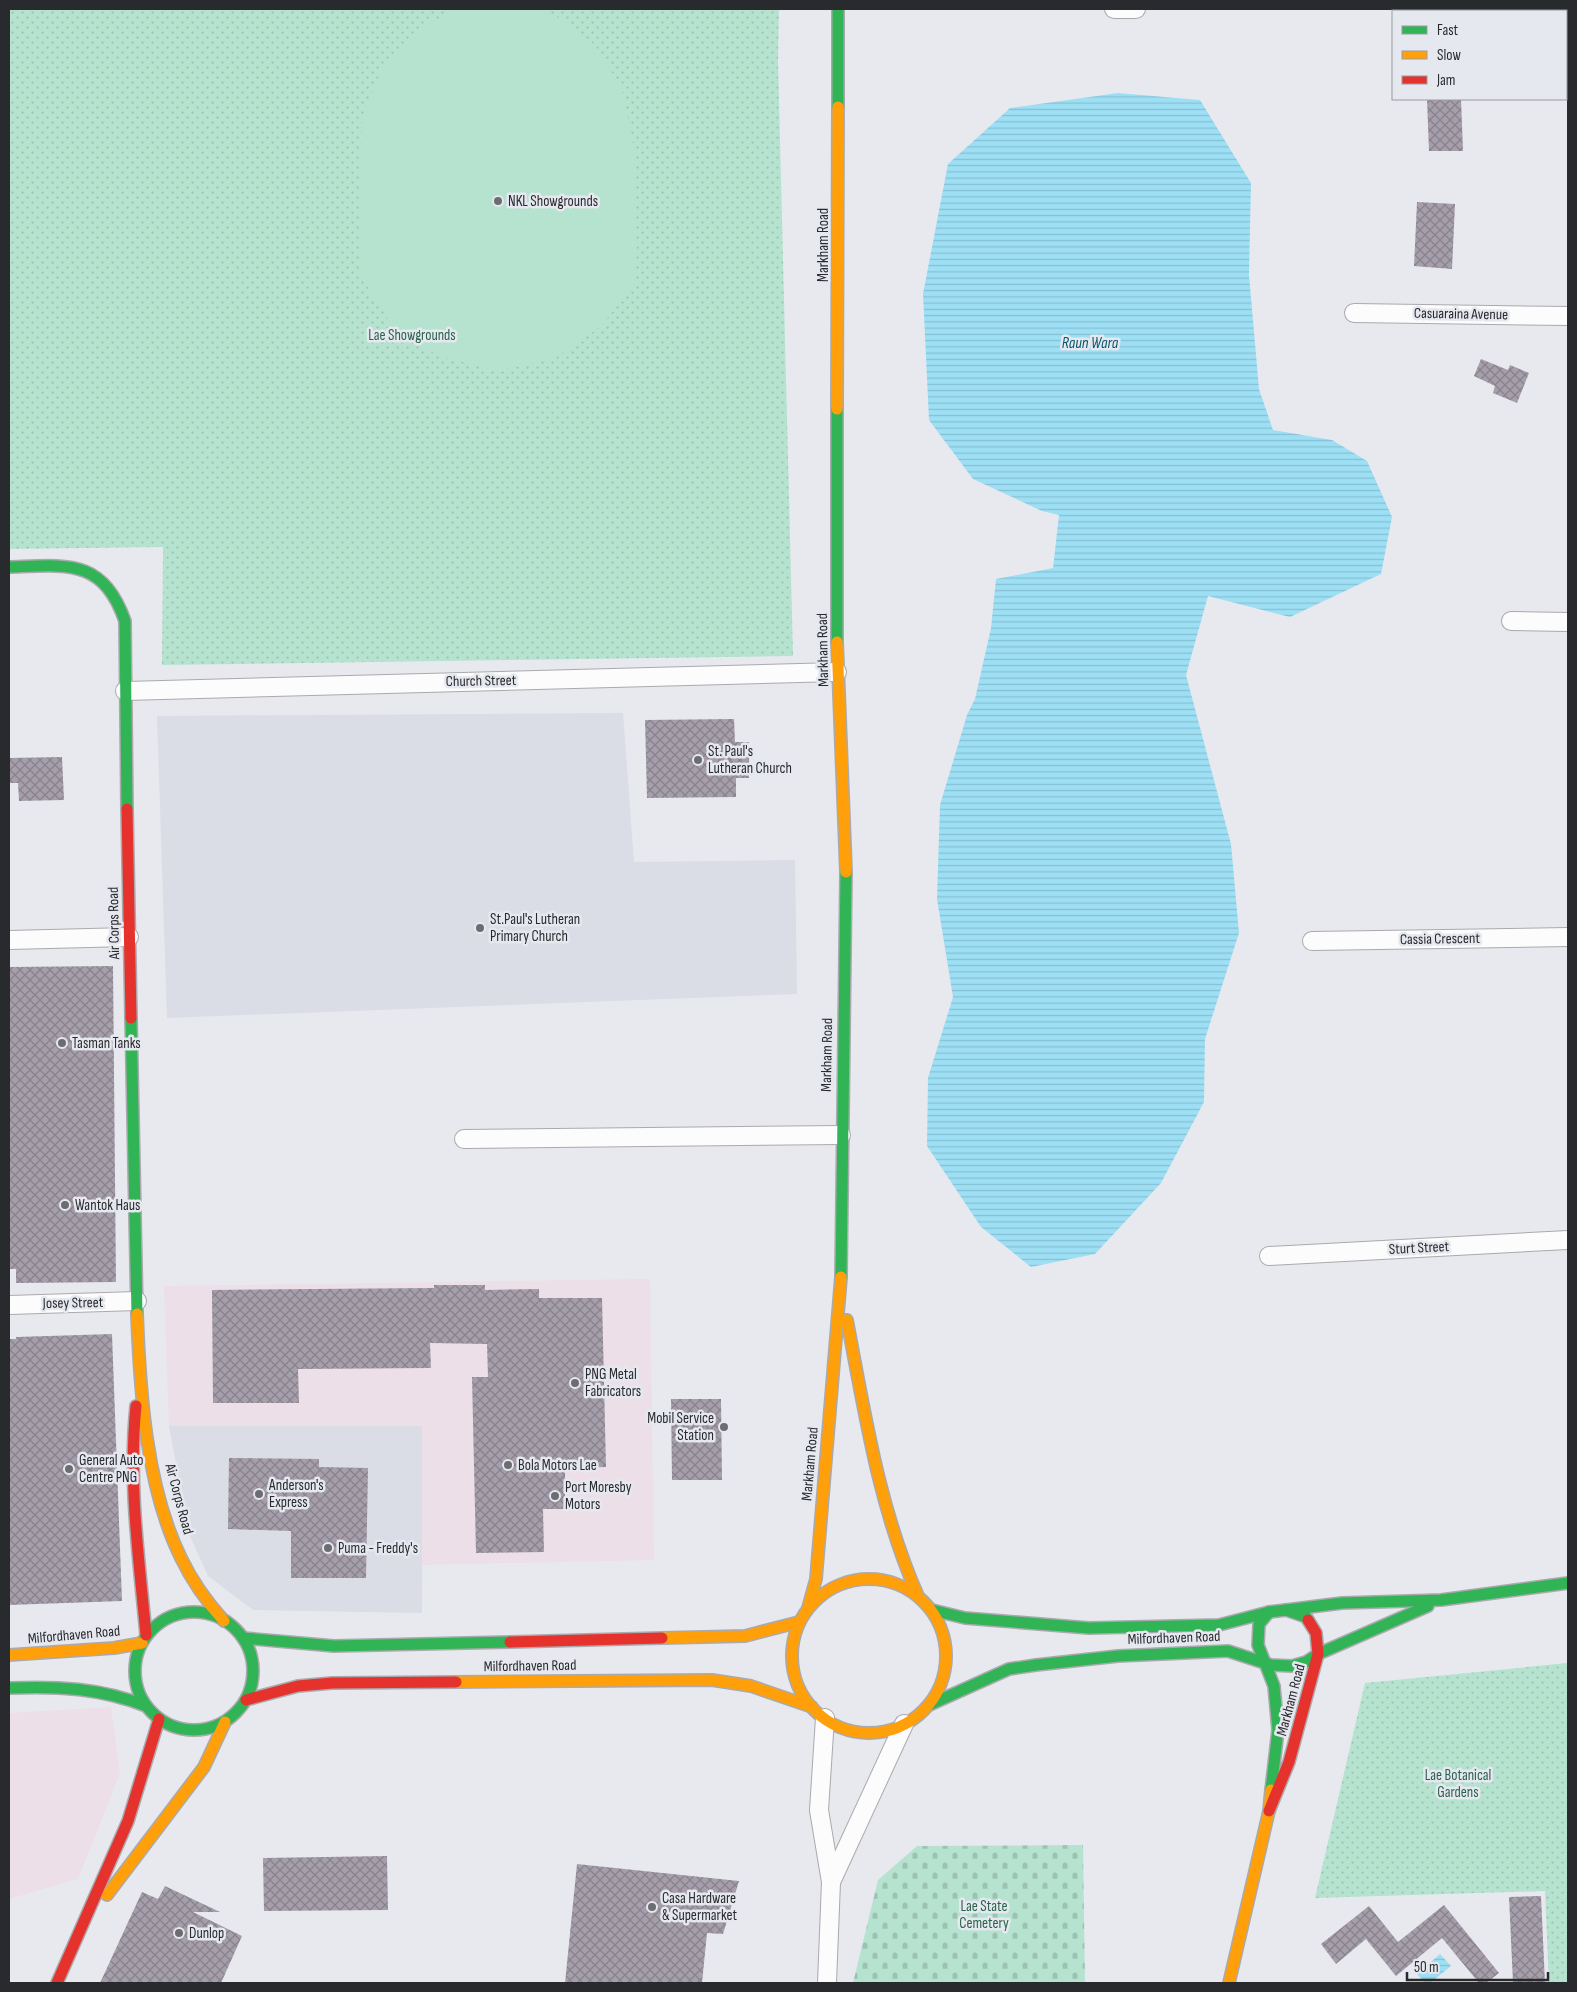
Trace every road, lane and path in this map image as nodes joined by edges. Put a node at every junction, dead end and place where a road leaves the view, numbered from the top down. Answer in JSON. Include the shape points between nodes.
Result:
{"nodes":[{"id":1,"x":838,"y":9,"type":"edge"},
{"id":2,"x":1114,"y":9,"type":"edge"},
{"id":3,"x":1136,"y":9,"type":"edge"},
{"id":4,"x":1354,"y":313,"type":"dead end"},
{"id":5,"x":1568,"y":316,"type":"edge"},
{"id":6,"x":9,"y":567,"type":"edge"},
{"id":7,"x":1511,"y":621,"type":"dead end"},
{"id":8,"x":1568,"y":622,"type":"edge"},
{"id":9,"x":837,"y":672,"type":"junction"},
{"id":10,"x":125,"y":691,"type":"junction"},
{"id":11,"x":129,"y":937,"type":"junction"},
{"id":12,"x":1568,"y":937,"type":"edge"},
{"id":13,"x":9,"y":940,"type":"edge"},
{"id":14,"x":1312,"y":941,"type":"dead end"},
{"id":15,"x":841,"y":1135,"type":"junction"},
{"id":16,"x":464,"y":1139,"type":"dead end"},
{"id":17,"x":1568,"y":1240,"type":"edge"},
{"id":18,"x":1269,"y":1256,"type":"dead end"},
{"id":19,"x":841,"y":1291,"type":"junction"},
{"id":20,"x":137,"y":1302,"type":"junction"},
{"id":21,"x":9,"y":1304,"type":"edge"},
{"id":22,"x":142,"y":1369,"type":"junction"},
{"id":23,"x":1568,"y":1583,"type":"edge"},
{"id":24,"x":918,"y":1596,"type":"junction"},
{"id":25,"x":1441,"y":1600,"type":"junction"},
{"id":26,"x":808,"y":1608,"type":"junction"},
{"id":27,"x":932,"y":1610,"type":"junction"},
{"id":28,"x":1286,"y":1610,"type":"junction"},
{"id":29,"x":1269,"y":1612,"type":"junction"},
{"id":30,"x":224,"y":1621,"type":"junction"},
{"id":31,"x":800,"y":1622,"type":"junction"},
{"id":32,"x":243,"y":1638,"type":"junction"},
{"id":33,"x":144,"y":1639,"type":"junction"},
{"id":34,"x":1318,"y":1654,"type":"junction"},
{"id":35,"x":9,"y":1656,"type":"edge"},
{"id":36,"x":1264,"y":1662,"type":"junction"},
{"id":37,"x":9,"y":1688,"type":"edge"},
{"id":38,"x":246,"y":1700,"type":"junction"},
{"id":39,"x":929,"y":1705,"type":"junction"},
{"id":40,"x":146,"y":1706,"type":"junction"},
{"id":41,"x":818,"y":1712,"type":"junction"},
{"id":42,"x":159,"y":1720,"type":"junction"},
{"id":43,"x":225,"y":1722,"type":"junction"},
{"id":44,"x":904,"y":1724,"type":"junction"},
{"id":45,"x":1270,"y":1811,"type":"junction"},
{"id":46,"x":831,"y":1882,"type":"junction"},
{"id":47,"x":79,"y":1937,"type":"junction"},
{"id":48,"x":57,"y":1983,"type":"edge"},
{"id":49,"x":827,"y":1983,"type":"edge"},
{"id":50,"x":1229,"y":1983,"type":"edge"}],
"edges":[{"from":1,"to":9,"type":"main road","name":"Markham Road"},
{"from":2,"to":3,"type":"street"},
{"from":4,"to":5,"type":"street","name":"Casuaraina Avenue"},
{"from":6,"to":10,"type":"main road","name":"Air Corps Road","via":[[87,571],[113,591],[125,621]]},
{"from":7,"to":8,"type":"street"},
{"from":9,"to":10,"type":"street","name":"Church Street"},
{"from":9,"to":15,"type":"main road","name":"Markham Road","via":[[846,850]]},
{"from":10,"to":11,"type":"main road","name":"Air Corps Road"},
{"from":11,"to":13,"type":"street"},
{"from":11,"to":20,"type":"main road","name":"Air Corps Road"},
{"from":12,"to":14,"type":"street","name":"Cassia Crescent"},
{"from":15,"to":16,"type":"street"},
{"from":15,"to":19,"type":"main road","name":"Markham Road"},
{"from":17,"to":18,"type":"street","name":"Sturt Street"},
{"from":19,"to":24,"type":"main road","name":"Markham Road","via":[[892,1532]]},
{"from":19,"to":26,"type":"main road","name":"Markham Road","via":[[816,1579]]},
{"from":20,"to":21,"type":"street","name":"Josey Street"},
{"from":20,"to":22,"type":"main road","name":"Air Corps Road"},
{"from":22,"to":30,"type":"main road","name":"Air Corps Road","via":[[157,1484],[172,1535],[187,1573]]},
{"from":22,"to":33,"type":"main road","name":"Air Corps Road","via":[[130,1464]]},
{"from":23,"to":25,"type":"main road","name":"Milfordhaven Road"},
{"from":24,"to":26,"type":"main road","via":[[897,1583],[873,1578],[848,1581],[826,1591]]},
{"from":24,"to":27,"type":"main road"},
{"from":25,"to":28,"type":"main road","name":"Milfordhaven Road","via":[[1342,1603]]},
{"from":25,"to":34,"type":"main road","name":"Milfordhaven Road"},
{"from":26,"to":31,"type":"main road"},
{"from":27,"to":29,"type":"main road","name":"Milfordhaven Road","via":[[965,1618],[1089,1628],[1219,1625]]},
{"from":27,"to":39,"type":"main road","via":[[943,1633],[947,1658],[942,1684]]},
{"from":28,"to":29,"type":"main road","name":"Milfordhaven Road"},
{"from":28,"to":34,"type":"main road","name":"Markham Road","via":[[1306,1617],[1312,1624]]},
{"from":29,"to":36,"type":"main road","name":"Markham Road","via":[[1259,1624],[1258,1645]]},
{"from":30,"to":32,"type":"main road"},
{"from":30,"to":33,"type":"main road","via":[[214,1615],[195,1612],[176,1614],[160,1622]]},
{"from":31,"to":32,"type":"main road","name":"Milfordhaven Road","via":[[765,1633],[738,1636],[334,1646]]},
{"from":31,"to":41,"type":"main road","via":[[792,1646],[794,1671],[802,1694]]},
{"from":32,"to":38,"type":"main road","via":[[253,1668]]},
{"from":33,"to":35,"type":"main road","name":"Milfordhaven Road","via":[[114,1648]]},
{"from":33,"to":40,"type":"main road","via":[[137,1652],[134,1671],[137,1689]]},
{"from":34,"to":36,"type":"main road","name":"Milfordhaven Road","via":[[1292,1666],[1280,1667]]},
{"from":34,"to":45,"type":"main road","name":"Markham Road","via":[[1290,1762]]},
{"from":36,"to":39,"type":"main road","name":"Milfordhaven Road","via":[[1228,1651],[1118,1656],[1036,1665],[1009,1670]]},
{"from":36,"to":45,"type":"main road","name":"Markham Road","via":[[1274,1686],[1278,1730]]},
{"from":37,"to":40,"type":"main road","via":[[91,1688],[120,1694]]},
{"from":38,"to":41,"type":"main road","name":"Milfordhaven Road","via":[[290,1688],[332,1683],[712,1680],[765,1688]]},
{"from":38,"to":43,"type":"main road"},
{"from":39,"to":44,"type":"main road"},
{"from":40,"to":42,"type":"main road"},
{"from":41,"to":44,"type":"main road","via":[[839,1726],[863,1733],[887,1731]]},
{"from":41,"to":46,"type":"street","via":[[818,1810]]},
{"from":42,"to":43,"type":"main road","via":[[180,1729],[196,1730]]},
{"from":42,"to":47,"type":"main road","via":[[128,1821]]},
{"from":43,"to":47,"type":"main road","via":[[204,1767],[113,1886]]},
{"from":44,"to":46,"type":"street"},
{"from":45,"to":50,"type":"main road","name":"Markham Road"},
{"from":46,"to":49,"type":"street"},
{"from":47,"to":48,"type":"main road"}]}
